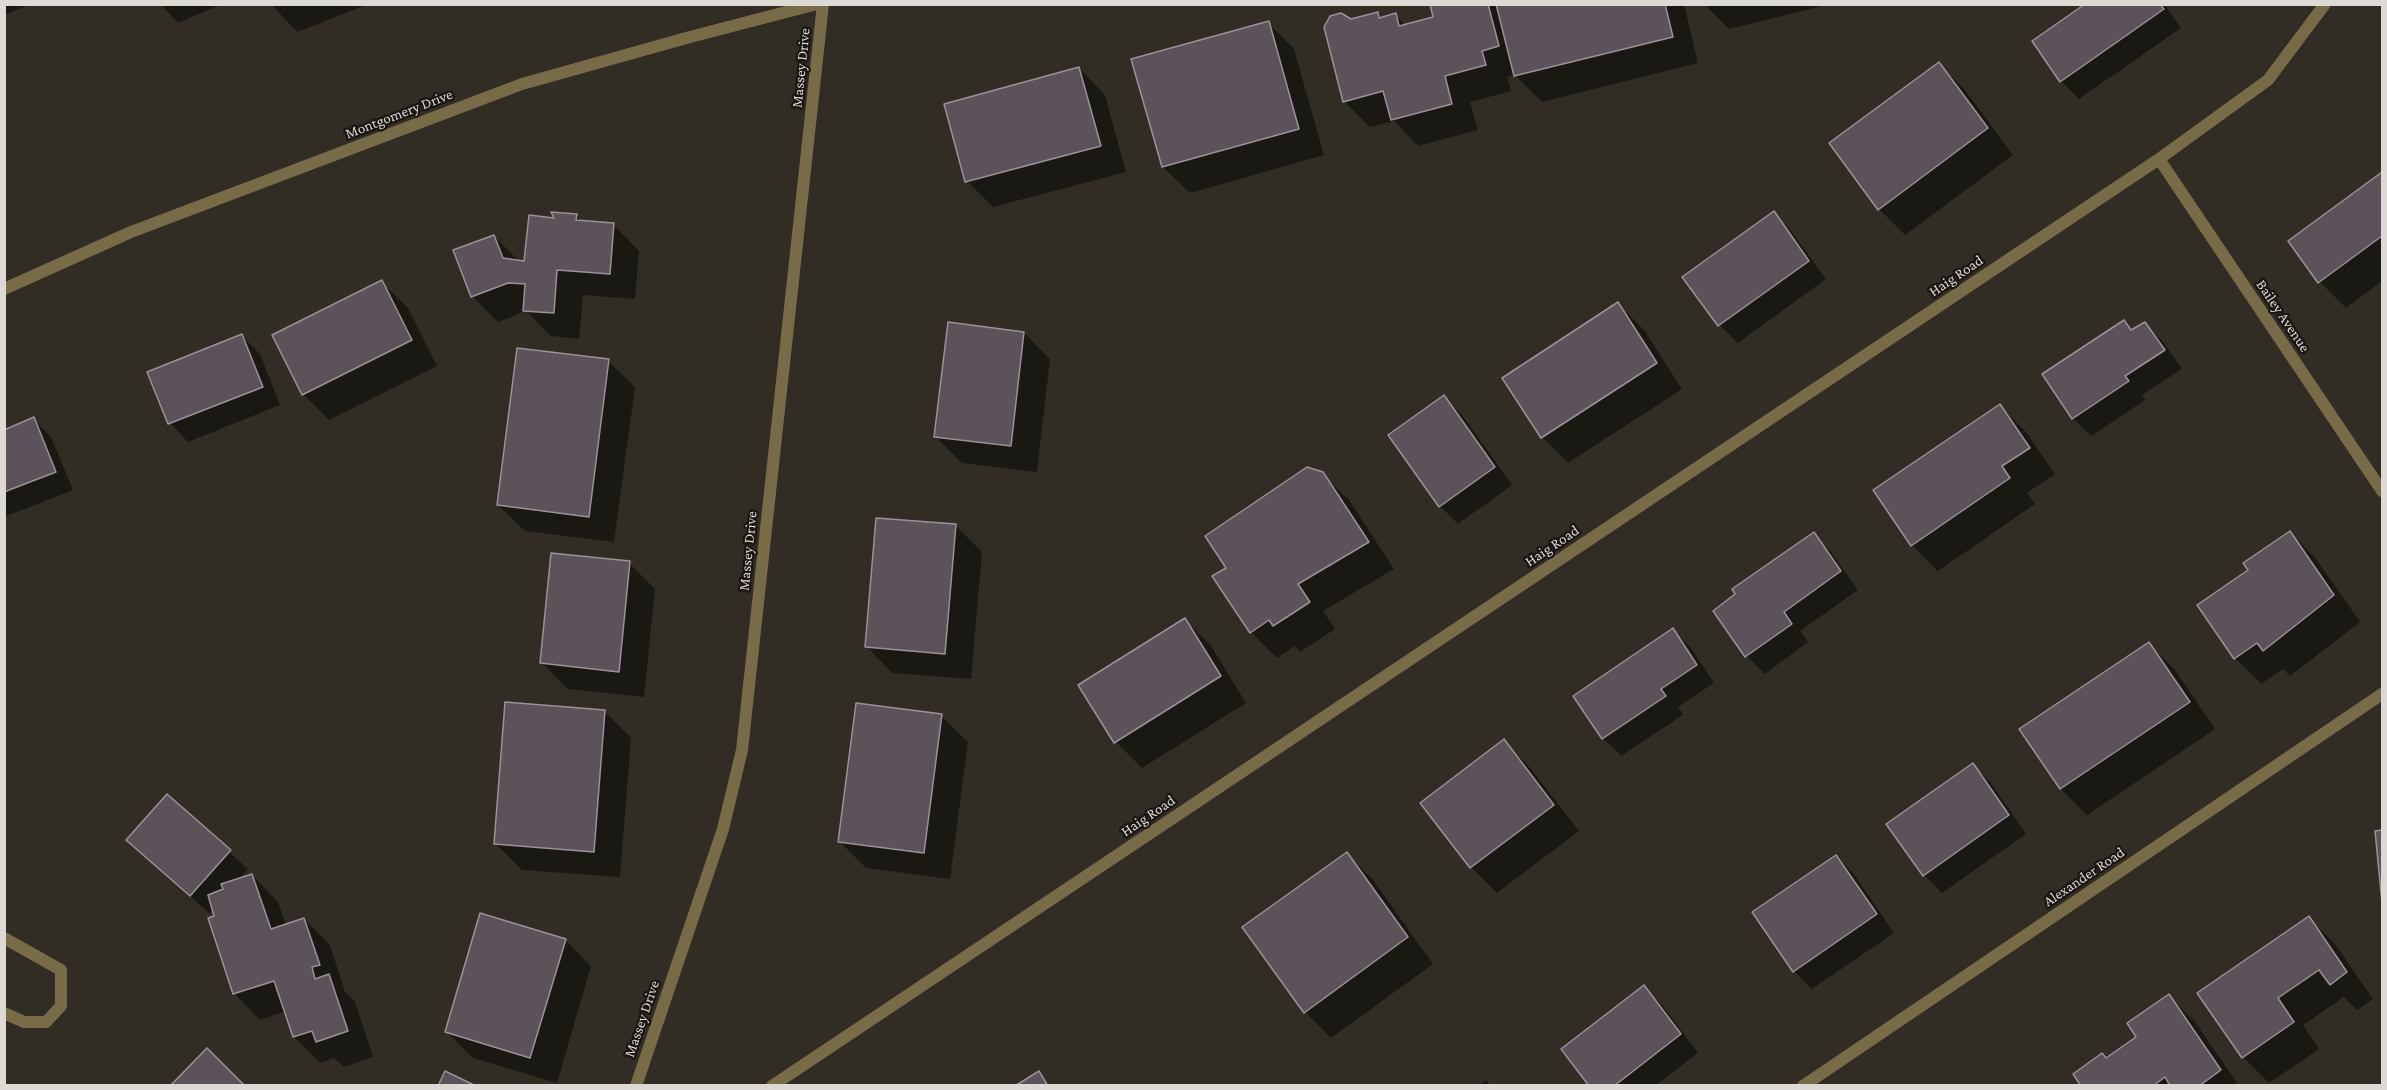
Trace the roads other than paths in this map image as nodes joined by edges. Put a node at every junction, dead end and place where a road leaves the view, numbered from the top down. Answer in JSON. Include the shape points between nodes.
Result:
{"nodes":[{"id":1,"x":817,"y":4,"type":"edge"},
{"id":2,"x":823,"y":4,"type":"edge"},
{"id":3,"x":2325,"y":4,"type":"edge"},
{"id":4,"x":2159,"y":159,"type":"junction"},
{"id":5,"x":4,"y":289,"type":"edge"},
{"id":6,"x":2382,"y":491,"type":"edge"},
{"id":7,"x":2382,"y":694,"type":"edge"},
{"id":8,"x":4,"y":938,"type":"edge"},
{"id":9,"x":4,"y":1013,"type":"edge"},
{"id":10,"x":636,"y":1086,"type":"edge"},
{"id":11,"x":772,"y":1086,"type":"edge"},
{"id":12,"x":1803,"y":1086,"type":"edge"}],
"edges":[{"from":1,"to":5,"type":"street","name":"Montgomery Drive","via":[[522,84],[131,232]]},
{"from":2,"to":10,"type":"street","name":"Massey Drive","via":[[742,750],[723,828]]},
{"from":3,"to":4,"type":"street","name":"Haig Road","via":[[2268,80]]},
{"from":4,"to":6,"type":"street","name":"Bailey Avenue"},
{"from":4,"to":11,"type":"street","name":"Haig Road"},
{"from":7,"to":12,"type":"street","name":"Alexander Road"},
{"from":8,"to":9,"type":"street","via":[[61,970],[61,1006],[46,1022],[24,1022]]}]}
